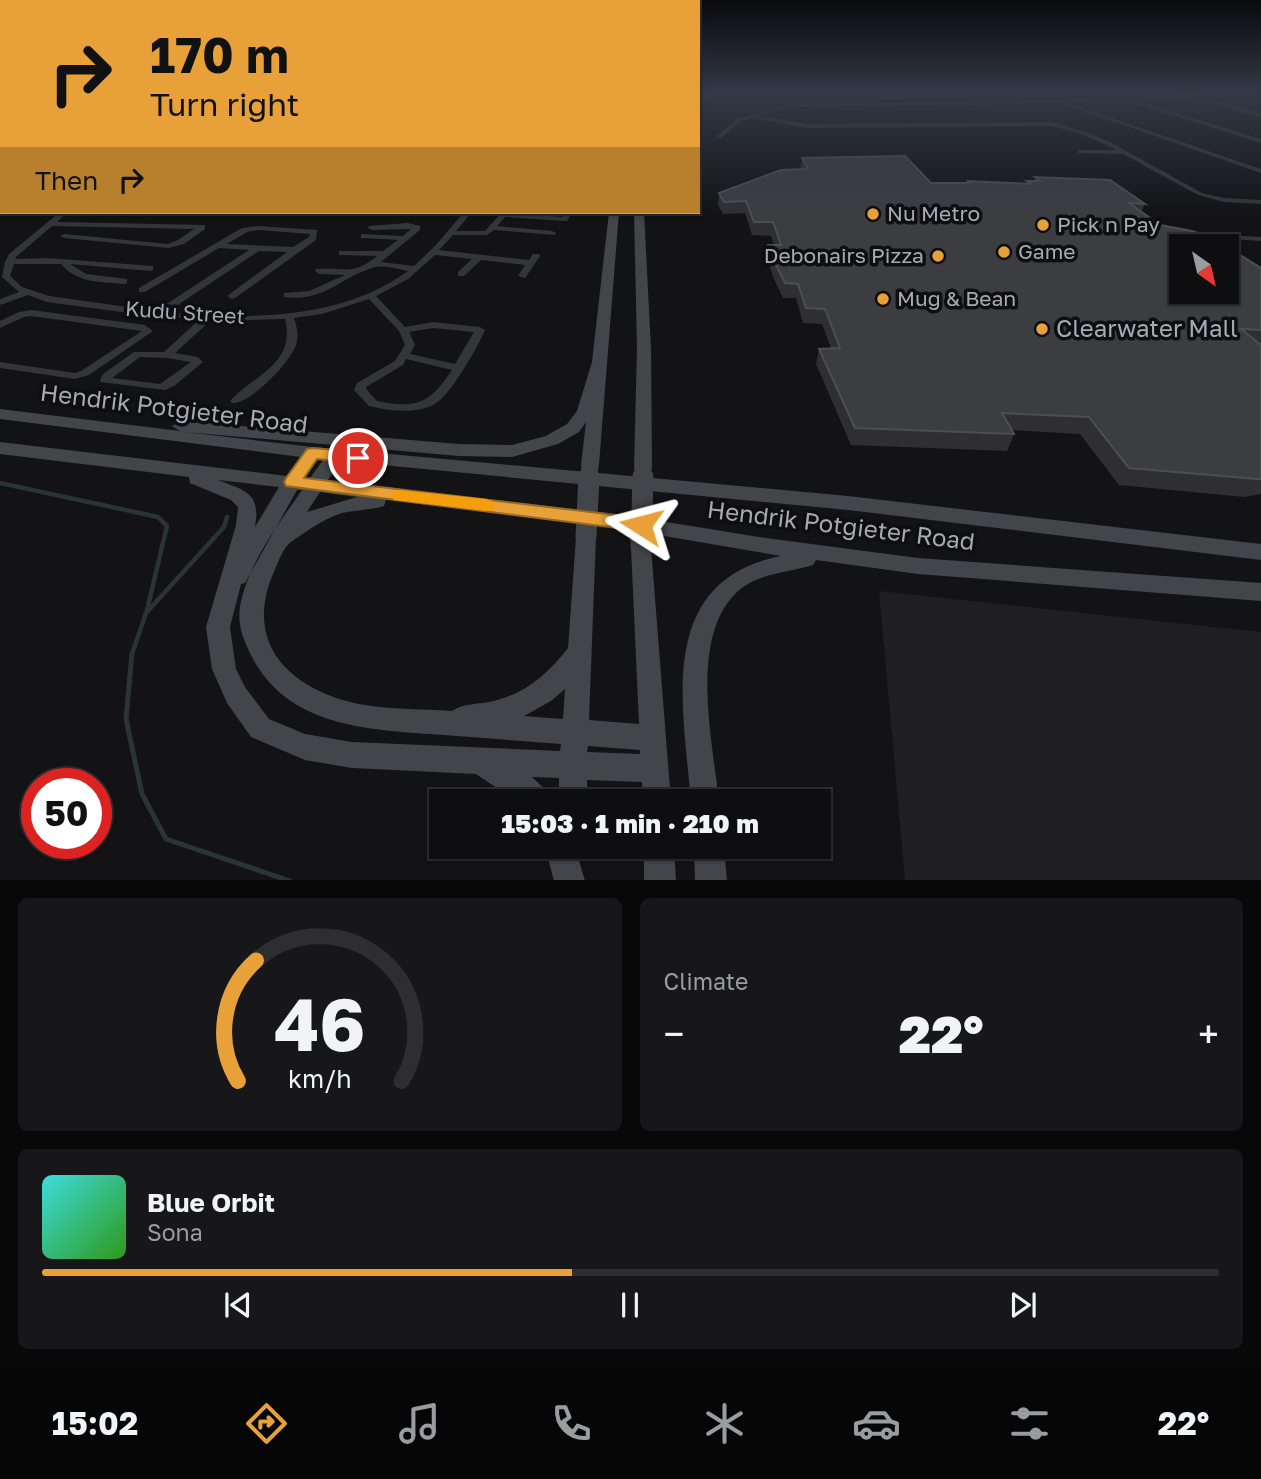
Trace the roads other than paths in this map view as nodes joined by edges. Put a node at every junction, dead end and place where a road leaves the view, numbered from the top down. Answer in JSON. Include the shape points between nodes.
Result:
{"nodes":[{"id":1,"x":723,"y":133,"type":"edge"},
{"id":2,"x":1084,"y":133,"type":"edge"},
{"id":3,"x":1151,"y":133,"type":"edge"},
{"id":4,"x":1236,"y":133,"type":"edge"},
{"id":5,"x":719,"y":137,"type":"dead end"},
{"id":6,"x":1261,"y":141,"type":"edge"},
{"id":7,"x":1079,"y":152,"type":"dead end"},
{"id":8,"x":1125,"y":152,"type":"junction"},
{"id":9,"x":1261,"y":171,"type":"edge"},
{"id":10,"x":1261,"y":202,"type":"edge"},
{"id":11,"x":61,"y":214,"type":"edge"},
{"id":12,"x":466,"y":214,"type":"edge"},
{"id":13,"x":505,"y":214,"type":"edge"},
{"id":14,"x":536,"y":214,"type":"edge"},
{"id":15,"x":614,"y":214,"type":"edge"},
{"id":16,"x":639,"y":214,"type":"edge"},
{"id":17,"x":566,"y":215,"type":"edge"},
{"id":18,"x":50,"y":223,"type":"junction"},
{"id":19,"x":372,"y":228,"type":"dead end"},
{"id":20,"x":494,"y":228,"type":"junction"},
{"id":21,"x":449,"y":233,"type":"junction"},
{"id":22,"x":64,"y":236,"type":"dead end"},
{"id":23,"x":364,"y":236,"type":"dead end"},
{"id":24,"x":1239,"y":237,"type":"edge"},
{"id":25,"x":406,"y":238,"type":"junction"},
{"id":26,"x":1261,"y":239,"type":"edge"},
{"id":27,"x":218,"y":246,"type":"junction"},
{"id":28,"x":257,"y":248,"type":"junction"},
{"id":29,"x":295,"y":250,"type":"junction"},
{"id":30,"x":431,"y":252,"type":"junction"},
{"id":31,"x":342,"y":253,"type":"dead end"},
{"id":32,"x":386,"y":254,"type":"junction"},
{"id":33,"x":478,"y":258,"type":"junction"},
{"id":34,"x":7,"y":259,"type":"edge"},
{"id":35,"x":64,"y":261,"type":"junction"},
{"id":36,"x":373,"y":264,"type":"junction"},
{"id":37,"x":150,"y":268,"type":"dead end"},
{"id":38,"x":415,"y":270,"type":"junction"},
{"id":39,"x":319,"y":271,"type":"dead end"},
{"id":40,"x":357,"y":274,"type":"junction"},
{"id":41,"x":461,"y":274,"type":"dead end"},
{"id":42,"x":523,"y":276,"type":"dead end"},
{"id":43,"x":124,"y":281,"type":"dead end"},
{"id":44,"x":142,"y":290,"type":"dead end"},
{"id":45,"x":26,"y":293,"type":"junction"},
{"id":46,"x":287,"y":295,"type":"dead end"},
{"id":47,"x":369,"y":295,"type":"junction"},
{"id":48,"x":232,"y":296,"type":"dead end"},
{"id":49,"x":0,"y":302,"type":"edge"},
{"id":50,"x":90,"y":304,"type":"junction"},
{"id":51,"x":107,"y":307,"type":"junction"},
{"id":52,"x":159,"y":313,"type":"junction"},
{"id":53,"x":289,"y":316,"type":"junction"},
{"id":54,"x":65,"y":317,"type":"junction"},
{"id":55,"x":206,"y":318,"type":"junction"},
{"id":56,"x":83,"y":320,"type":"junction"},
{"id":57,"x":0,"y":325,"type":"edge"},
{"id":58,"x":403,"y":330,"type":"junction"},
{"id":59,"x":176,"y":346,"type":"junction"},
{"id":60,"x":167,"y":355,"type":"junction"},
{"id":61,"x":405,"y":356,"type":"junction"},
{"id":62,"x":194,"y":359,"type":"junction"},
{"id":63,"x":599,"y":363,"type":"junction"},
{"id":64,"x":0,"y":365,"type":"edge"},
{"id":65,"x":457,"y":368,"type":"junction"},
{"id":66,"x":236,"y":401,"type":"dead end"},
{"id":67,"x":0,"y":414,"type":"edge"},
{"id":68,"x":21,"y":417,"type":"junction"},
{"id":69,"x":0,"y":448,"type":"edge"},
{"id":70,"x":313,"y":453,"type":"junction"},
{"id":71,"x":336,"y":455,"type":"junction"},
{"id":72,"x":163,"y":467,"type":"junction"},
{"id":73,"x":292,"y":482,"type":"junction"},
{"id":74,"x":316,"y":484,"type":"junction"},
{"id":75,"x":422,"y":498,"type":"junction"},
{"id":76,"x":280,"y":541,"type":"junction"},
{"id":77,"x":1261,"y":552,"type":"edge"},
{"id":78,"x":918,"y":566,"type":"junction"},
{"id":79,"x":1261,"y":592,"type":"edge"},
{"id":80,"x":226,"y":595,"type":"junction"},
{"id":81,"x":580,"y":651,"type":"junction"},
{"id":82,"x":431,"y":722,"type":"junction"},
{"id":83,"x":575,"y":732,"type":"junction"},
{"id":84,"x":654,"y":738,"type":"junction"},
{"id":85,"x":477,"y":760,"type":"junction"},
{"id":86,"x":573,"y":767,"type":"junction"},
{"id":87,"x":656,"y":769,"type":"junction"},
{"id":88,"x":525,"y":789,"type":"edge"},
{"id":89,"x":573,"y":789,"type":"edge"},
{"id":90,"x":657,"y":789,"type":"edge"},
{"id":91,"x":704,"y":789,"type":"edge"},
{"id":92,"x":564,"y":859,"type":"edge"},
{"id":93,"x":573,"y":859,"type":"edge"},
{"id":94,"x":659,"y":859,"type":"edge"},
{"id":95,"x":710,"y":859,"type":"edge"},
{"id":96,"x":572,"y":880,"type":"edge"},
{"id":97,"x":660,"y":880,"type":"edge"},
{"id":98,"x":711,"y":880,"type":"edge"}],
"edges":[{"from":1,"to":5,"type":"street"},
{"from":2,"to":8,"type":"street"},
{"from":3,"to":9,"type":"street"},
{"from":4,"to":6,"type":"street"},
{"from":7,"to":8,"type":"street"},
{"from":8,"to":10,"type":"street","via":[[1200,194]]},
{"from":11,"to":18,"type":"street"},
{"from":12,"to":21,"type":"street","name":"Kudu Street"},
{"from":13,"to":20,"type":"street"},
{"from":14,"to":17,"type":"street"},
{"from":15,"to":63,"type":"main road"},
{"from":16,"to":84,"type":"main road","bridge":true,"via":[[644,348],[641,547]]},
{"from":17,"to":20,"type":"street","via":[[550,236]]},
{"from":18,"to":22,"type":"street","via":[[202,227],[168,246]]},
{"from":18,"to":34,"type":"street"},
{"from":19,"to":25,"type":"street","via":[[417,227]]},
{"from":20,"to":21,"type":"street","via":[[479,234]]},
{"from":21,"to":30,"type":"street","name":"Kudu Street"},
{"from":23,"to":25,"type":"street"},
{"from":24,"to":26,"type":"street"},
{"from":25,"to":32,"type":"street"},
{"from":27,"to":28,"type":"street"},
{"from":27,"to":29,"type":"street","via":[[253,229],[314,232],[313,238]]},
{"from":27,"to":44,"type":"street"},
{"from":28,"to":29,"type":"street"},
{"from":28,"to":52,"type":"street"},
{"from":29,"to":48,"type":"street"},
{"from":30,"to":33,"type":"street"},
{"from":30,"to":38,"type":"street","name":"Kudu Street"},
{"from":31,"to":32,"type":"street"},
{"from":32,"to":36,"type":"street"},
{"from":33,"to":41,"type":"street"},
{"from":33,"to":42,"type":"street","via":[[533,260]]},
{"from":34,"to":35,"type":"street"},
{"from":34,"to":45,"type":"street","via":[[6,277]]},
{"from":35,"to":37,"type":"street"},
{"from":35,"to":43,"type":"street","via":[[85,277]]},
{"from":36,"to":38,"type":"street"},
{"from":36,"to":40,"type":"street"},
{"from":38,"to":47,"type":"street","name":"Kudu Street"},
{"from":39,"to":40,"type":"street"},
{"from":40,"to":46,"type":"street","via":[[322,291]]},
{"from":45,"to":49,"type":"street"},
{"from":45,"to":50,"type":"street","name":"Kudu Street"},
{"from":47,"to":53,"type":"street","name":"Kudu Street"},
{"from":47,"to":58,"type":"street"},
{"from":50,"to":51,"type":"street","name":"Kudu Street"},
{"from":50,"to":54,"type":"street"},
{"from":51,"to":52,"type":"street","name":"Kudu Street"},
{"from":51,"to":56,"type":"street"},
{"from":52,"to":55,"type":"street","name":"Kudu Street"},
{"from":53,"to":55,"type":"street","name":"Kudu Street"},
{"from":53,"to":66,"type":"street","via":[[295,335],[289,353]]},
{"from":54,"to":56,"type":"street"},
{"from":54,"to":57,"type":"street","via":[[27,313]]},
{"from":55,"to":59,"type":"street"},
{"from":56,"to":64,"type":"street","via":[[148,331],[75,376]]},
{"from":58,"to":61,"type":"street","via":[[410,345]]},
{"from":58,"to":65,"type":"street","via":[[433,325],[478,328],[480,332]]},
{"from":59,"to":60,"type":"street"},
{"from":59,"to":62,"type":"street","via":[[193,350]]},
{"from":60,"to":62,"type":"street"},
{"from":60,"to":62,"type":"street","via":[[138,354],[104,380],[166,386],[198,362]]},
{"from":61,"to":65,"type":"street"},
{"from":61,"to":65,"type":"street","via":[[361,386],[373,404],[426,404],[436,398]]},
{"from":63,"to":68,"type":"main road","via":[[586,411],[573,428],[552,440],[512,450]]},
{"from":63,"to":81,"type":"main road","bridge":true},
{"from":67,"to":68,"type":"main road","name":"Hendrik Potgieter Road"},
{"from":68,"to":70,"type":"main road","name":"Hendrik Potgieter Road"},
{"from":69,"to":72,"type":"main road","name":"Hendrik Potgieter Road"},
{"from":70,"to":71,"type":"main road","name":"Hendrik Potgieter Road"},
{"from":70,"to":73,"type":"main road"},
{"from":71,"to":74,"type":"main road"},
{"from":71,"to":77,"type":"main road","name":"Hendrik Potgieter Road","via":[[848,503]]},
{"from":72,"to":73,"type":"main road","name":"Hendrik Potgieter Road"},
{"from":72,"to":80,"type":"main road","via":[[222,487],[248,506]]},
{"from":73,"to":74,"type":"main road","name":"Hendrik Potgieter Road"},
{"from":73,"to":80,"type":"main road"},
{"from":74,"to":75,"type":"main road","name":"Hendrik Potgieter Road"},
{"from":74,"to":76,"type":"main road"},
{"from":75,"to":76,"type":"main road","via":[[343,504],[323,510]]},
{"from":75,"to":78,"type":"main road","name":"Hendrik Potgieter Road","via":[[617,521]]},
{"from":76,"to":82,"type":"main road","via":[[255,596],[250,625],[273,672],[294,690],[325,706],[367,717]]},
{"from":78,"to":79,"type":"main road","name":"Hendrik Potgieter Road"},
{"from":78,"to":91,"type":"main road","via":[[811,558],[782,561],[760,566],[725,587],[704,618],[698,641]]},
{"from":80,"to":85,"type":"main road","via":[[218,627],[224,669],[260,728],[305,747],[352,755]]},
{"from":81,"to":82,"type":"main road","via":[[562,678],[524,706]]},
{"from":81,"to":83,"type":"main road"},
{"from":82,"to":83,"type":"main road"},
{"from":83,"to":84,"type":"main road"},
{"from":83,"to":86,"type":"main road"},
{"from":84,"to":87,"type":"main road"},
{"from":85,"to":86,"type":"main road"},
{"from":85,"to":88,"type":"main road"},
{"from":86,"to":87,"type":"main road"},
{"from":86,"to":89,"type":"main road"},
{"from":87,"to":90,"type":"main road"},
{"from":92,"to":96,"type":"main road"},
{"from":93,"to":96,"type":"main road"},
{"from":94,"to":97,"type":"main road"},
{"from":95,"to":98,"type":"main road"}]}
